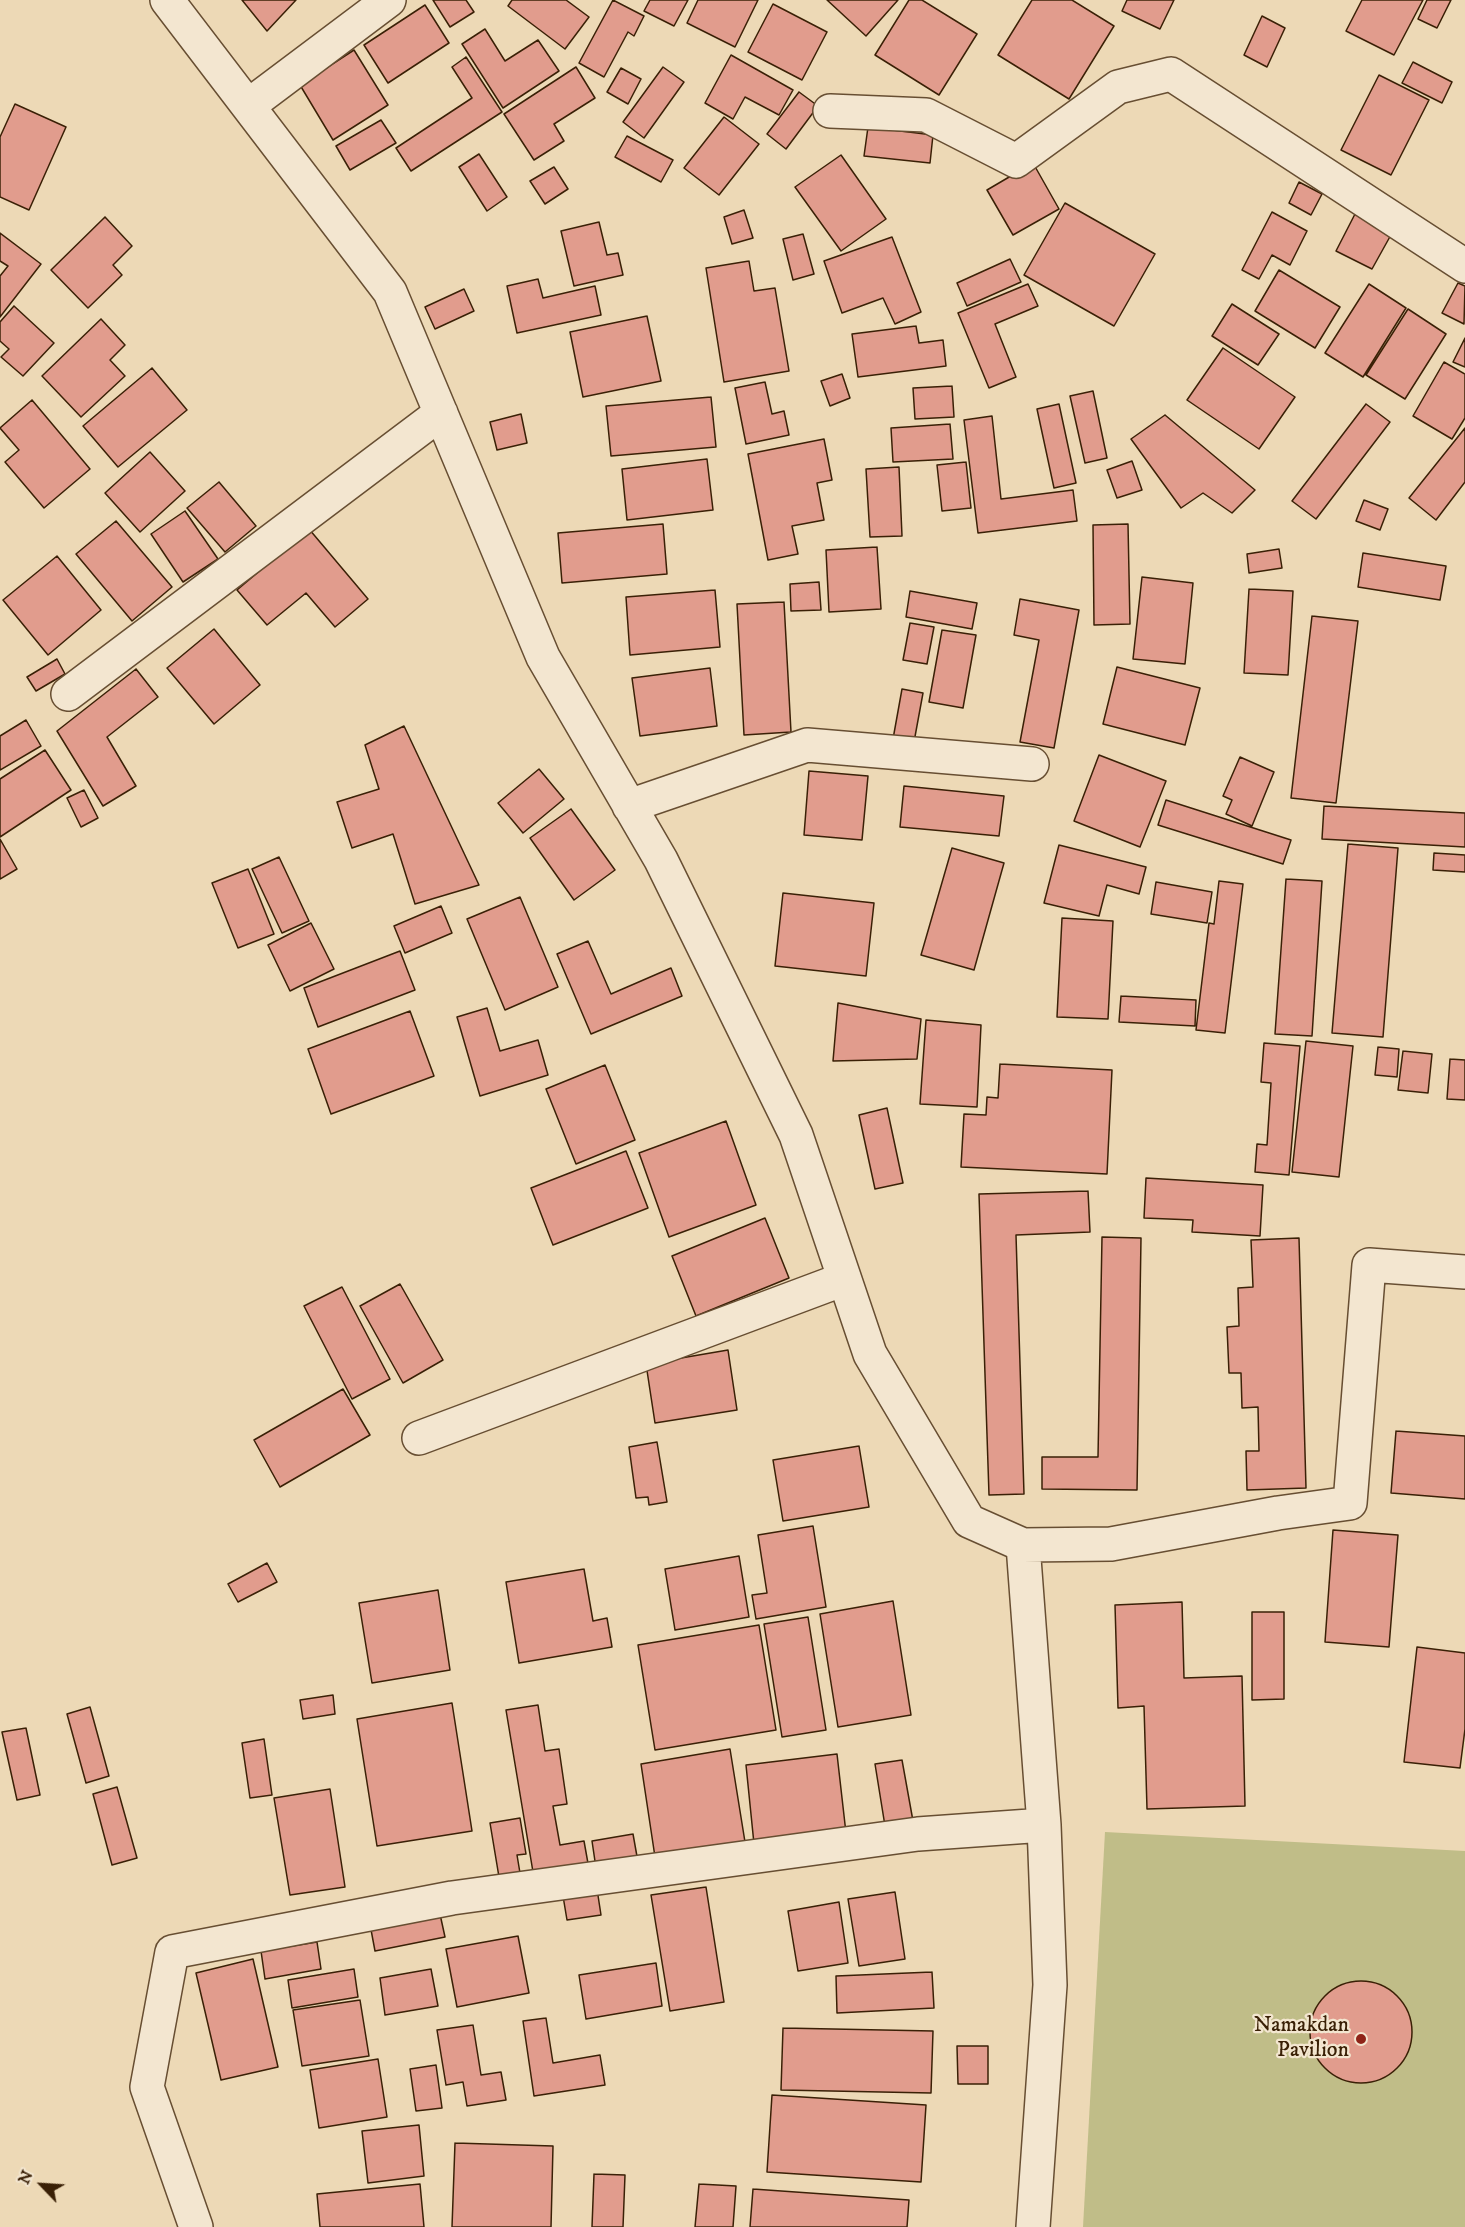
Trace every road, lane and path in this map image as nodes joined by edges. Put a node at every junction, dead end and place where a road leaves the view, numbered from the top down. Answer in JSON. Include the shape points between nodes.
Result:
{"nodes":[{"id":1,"x":167,"y":0,"type":"edge"},
{"id":2,"x":389,"y":0,"type":"edge"},
{"id":3,"x":248,"y":106,"type":"junction"},
{"id":4,"x":830,"y":111,"type":"dead end"},
{"id":5,"x":1465,"y":266,"type":"edge"},
{"id":6,"x":441,"y":413,"type":"junction"},
{"id":7,"x":68,"y":694,"type":"dead end"},
{"id":8,"x":1032,"y":764,"type":"dead end"},
{"id":9,"x":629,"y":806,"type":"junction"},
{"id":10,"x":1465,"y":1272,"type":"edge"},
{"id":11,"x":844,"y":1279,"type":"junction"},
{"id":12,"x":419,"y":1438,"type":"dead end"},
{"id":13,"x":1023,"y":1545,"type":"junction"},
{"id":14,"x":1044,"y":1825,"type":"junction"},
{"id":15,"x":196,"y":2227,"type":"edge"},
{"id":16,"x":1033,"y":2227,"type":"edge"}],
"edges":[{"from":1,"to":3,"type":"street"},
{"from":2,"to":3,"type":"street"},
{"from":3,"to":6,"type":"street","via":[[390,292]]},
{"from":4,"to":5,"type":"street","via":[[926,115],[1016,161],[1118,87],[1171,74]]},
{"from":6,"to":7,"type":"street"},
{"from":6,"to":9,"type":"street","via":[[543,657]]},
{"from":8,"to":9,"type":"street","via":[[807,745]]},
{"from":9,"to":11,"type":"street","via":[[661,860],[796,1135]]},
{"from":10,"to":13,"type":"street","via":[[1369,1265],[1350,1503],[1111,1544]]},
{"from":11,"to":12,"type":"street"},
{"from":11,"to":13,"type":"street","via":[[870,1354],[969,1521]]},
{"from":13,"to":14,"type":"street"},
{"from":14,"to":15,"type":"street","via":[[918,1834],[452,1898],[172,1952],[147,2087]]},
{"from":14,"to":16,"type":"street","via":[[1050,1986]]}]}
